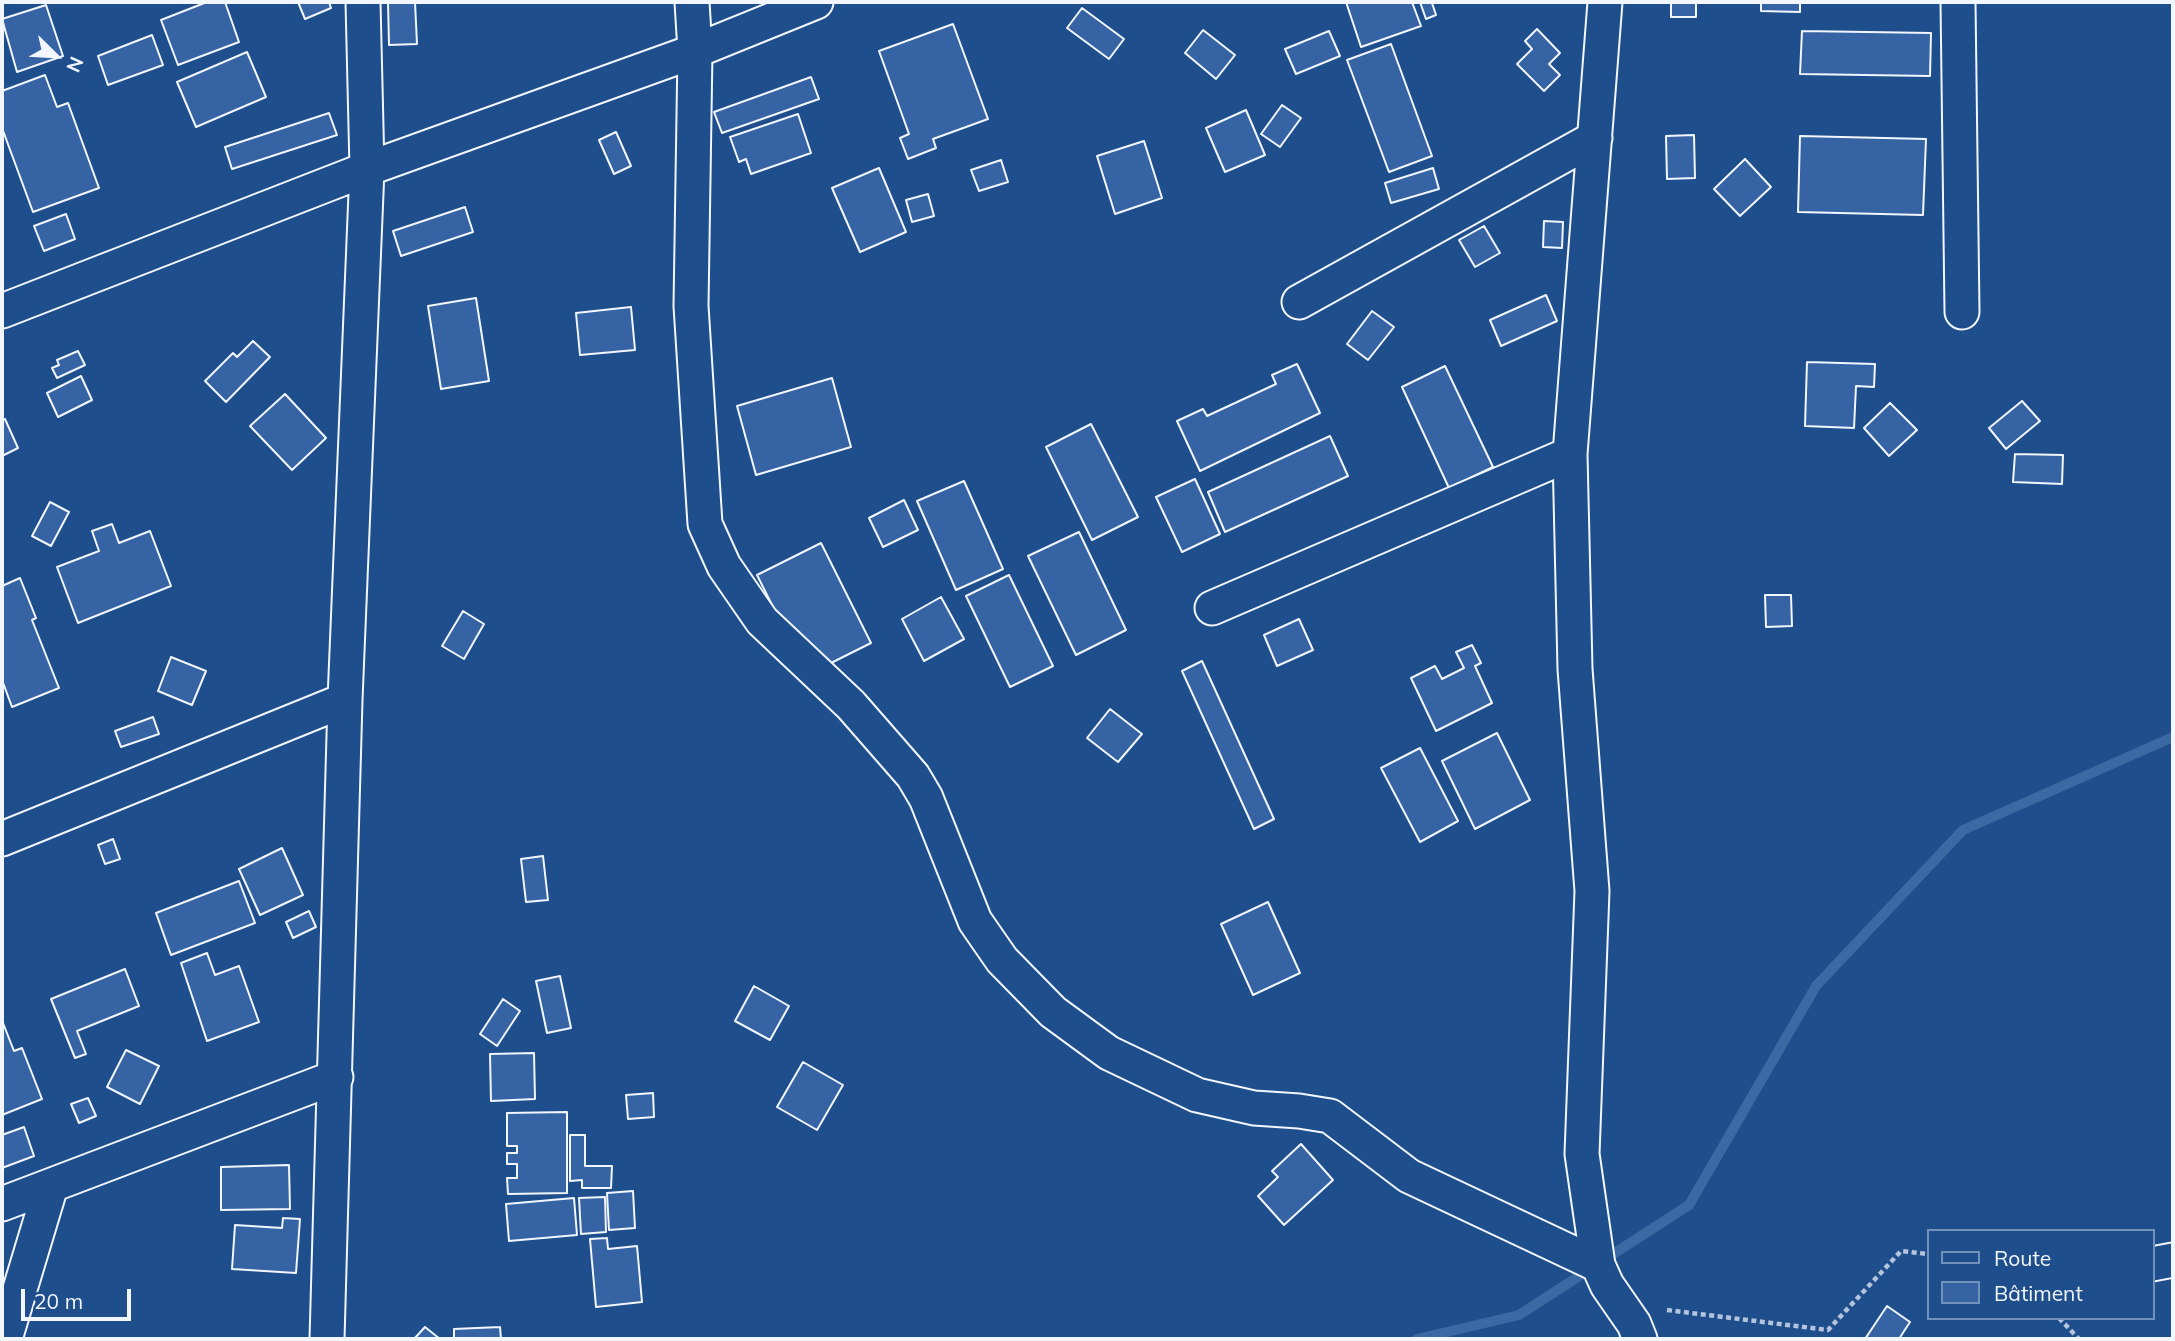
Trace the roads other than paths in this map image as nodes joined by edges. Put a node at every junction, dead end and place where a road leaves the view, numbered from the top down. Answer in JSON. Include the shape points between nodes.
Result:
{"nodes":[{"id":1,"x":363,"y":2,"type":"edge"},
{"id":2,"x":692,"y":2,"type":"edge"},
{"id":3,"x":816,"y":2,"type":"edge"},
{"id":4,"x":1605,"y":2,"type":"edge"},
{"id":5,"x":1958,"y":2,"type":"edge"},
{"id":6,"x":695,"y":51,"type":"junction"},
{"id":7,"x":1595,"y":138,"type":"junction"},
{"id":8,"x":367,"y":169,"type":"junction"},
{"id":9,"x":1299,"y":302,"type":"dead end"},
{"id":10,"x":2,"y":311,"type":"edge"},
{"id":11,"x":1962,"y":312,"type":"dead end"},
{"id":12,"x":1570,"y":454,"type":"junction"},
{"id":13,"x":1213,"y":608,"type":"dead end"},
{"id":14,"x":345,"y":700,"type":"junction"},
{"id":15,"x":2,"y":839,"type":"edge"},
{"id":16,"x":336,"y":1077,"type":"junction"},
{"id":17,"x":51,"y":1186,"type":"junction"},
{"id":18,"x":2,"y":1205,"type":"edge"},
{"id":19,"x":2173,"y":1260,"type":"edge"},
{"id":20,"x":2154,"y":1264,"type":"edge"},
{"id":21,"x":1598,"y":1265,"type":"junction"},
{"id":22,"x":5,"y":1339,"type":"edge"},
{"id":23,"x":327,"y":1339,"type":"edge"},
{"id":24,"x":1640,"y":1339,"type":"edge"}],
"edges":[{"from":1,"to":8,"type":"street"},
{"from":2,"to":6,"type":"street"},
{"from":3,"to":6,"type":"street"},
{"from":4,"to":7,"type":"street"},
{"from":5,"to":11,"type":"street"},
{"from":6,"to":8,"type":"street"},
{"from":6,"to":21,"type":"street","via":[[691,306],[705,524],[724,566],[762,621],[851,705],[913,776],[975,920],[1003,960],[1053,1012],[1109,1053],[1197,1095],[1254,1108],[1330,1116],[1409,1176]]},
{"from":7,"to":9,"type":"street"},
{"from":7,"to":12,"type":"street"},
{"from":8,"to":10,"type":"street"},
{"from":8,"to":14,"type":"street"},
{"from":12,"to":13,"type":"street"},
{"from":12,"to":21,"type":"street","via":[[1575,669],[1592,891],[1582,1154]]},
{"from":14,"to":15,"type":"street"},
{"from":14,"to":16,"type":"street"},
{"from":16,"to":17,"type":"street"},
{"from":16,"to":23,"type":"street"},
{"from":17,"to":18,"type":"street"},
{"from":17,"to":22,"type":"street"},
{"from":19,"to":20,"type":"street"},
{"from":21,"to":24,"type":"street"}]}
